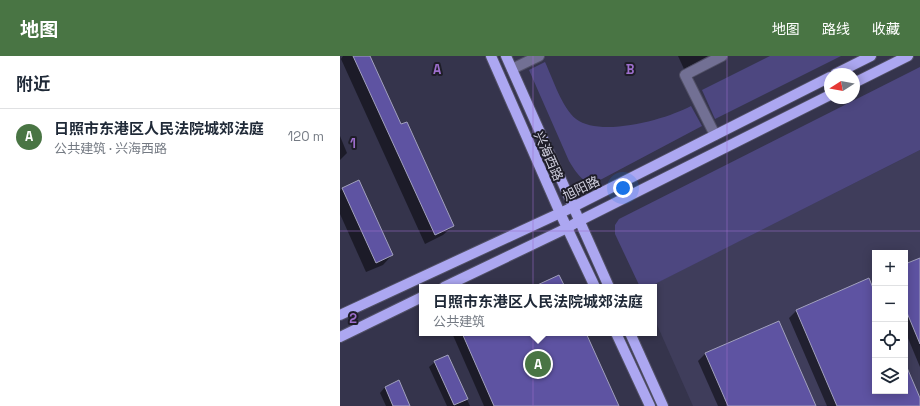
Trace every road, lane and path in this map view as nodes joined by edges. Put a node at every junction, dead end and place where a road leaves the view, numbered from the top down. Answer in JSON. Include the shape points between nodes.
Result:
{"nodes":[{"id":1,"x":491,"y":56,"type":"edge"},
{"id":2,"x":506,"y":56,"type":"edge"},
{"id":3,"x":538,"y":56,"type":"edge"},
{"id":4,"x":722,"y":56,"type":"edge"},
{"id":5,"x":869,"y":56,"type":"edge"},
{"id":6,"x":908,"y":56,"type":"edge"},
{"id":7,"x":846,"y":68,"type":"edge"},
{"id":8,"x":512,"y":69,"type":"junction"},
{"id":9,"x":824,"y":80,"type":"edge"},
{"id":10,"x":860,"y":80,"type":"edge"},
{"id":11,"x":824,"y":98,"type":"edge"},
{"id":12,"x":715,"y":135,"type":"junction"},
{"id":13,"x":572,"y":207,"type":"junction"},
{"id":14,"x":560,"y":213,"type":"junction"},
{"id":15,"x":579,"y":221,"type":"junction"},
{"id":16,"x":567,"y":228,"type":"junction"},
{"id":17,"x":450,"y":284,"type":"edge"},
{"id":18,"x":594,"y":284,"type":"edge"},
{"id":19,"x":608,"y":284,"type":"edge"},
{"id":20,"x":419,"y":298,"type":"edge"},
{"id":21,"x":340,"y":315,"type":"edge"},
{"id":22,"x":617,"y":336,"type":"edge"},
{"id":23,"x":631,"y":336,"type":"edge"},
{"id":24,"x":340,"y":337,"type":"edge"},
{"id":25,"x":650,"y":406,"type":"edge"},
{"id":26,"x":663,"y":406,"type":"edge"}],
"edges":[{"from":1,"to":14,"type":"main road","name":"兴海西路"},
{"from":2,"to":8,"type":"main road","name":"兴海西路"},
{"from":3,"to":8,"type":"lane"},
{"from":4,"to":12,"type":"lane","via":[[685,75]]},
{"from":5,"to":7,"type":"main road"},
{"from":6,"to":10,"type":"main road"},
{"from":8,"to":13,"type":"main road","name":"兴海西路"},
{"from":9,"to":12,"type":"main road","name":"旭阳路"},
{"from":11,"to":15,"type":"main road"},
{"from":12,"to":13,"type":"main road","name":"旭阳路"},
{"from":13,"to":14,"type":"main road","name":"旭阳路"},
{"from":13,"to":15,"type":"main road","name":"兴海西路"},
{"from":14,"to":16,"type":"main road","name":"兴海西路"},
{"from":14,"to":21,"type":"main road","name":"旭阳路"},
{"from":15,"to":16,"type":"main road"},
{"from":15,"to":19,"type":"main road","name":"兴海西路"},
{"from":16,"to":17,"type":"main road"},
{"from":16,"to":18,"type":"main road","name":"兴海西路"},
{"from":20,"to":24,"type":"main road"},
{"from":22,"to":25,"type":"main road"},
{"from":23,"to":26,"type":"main road"}]}
